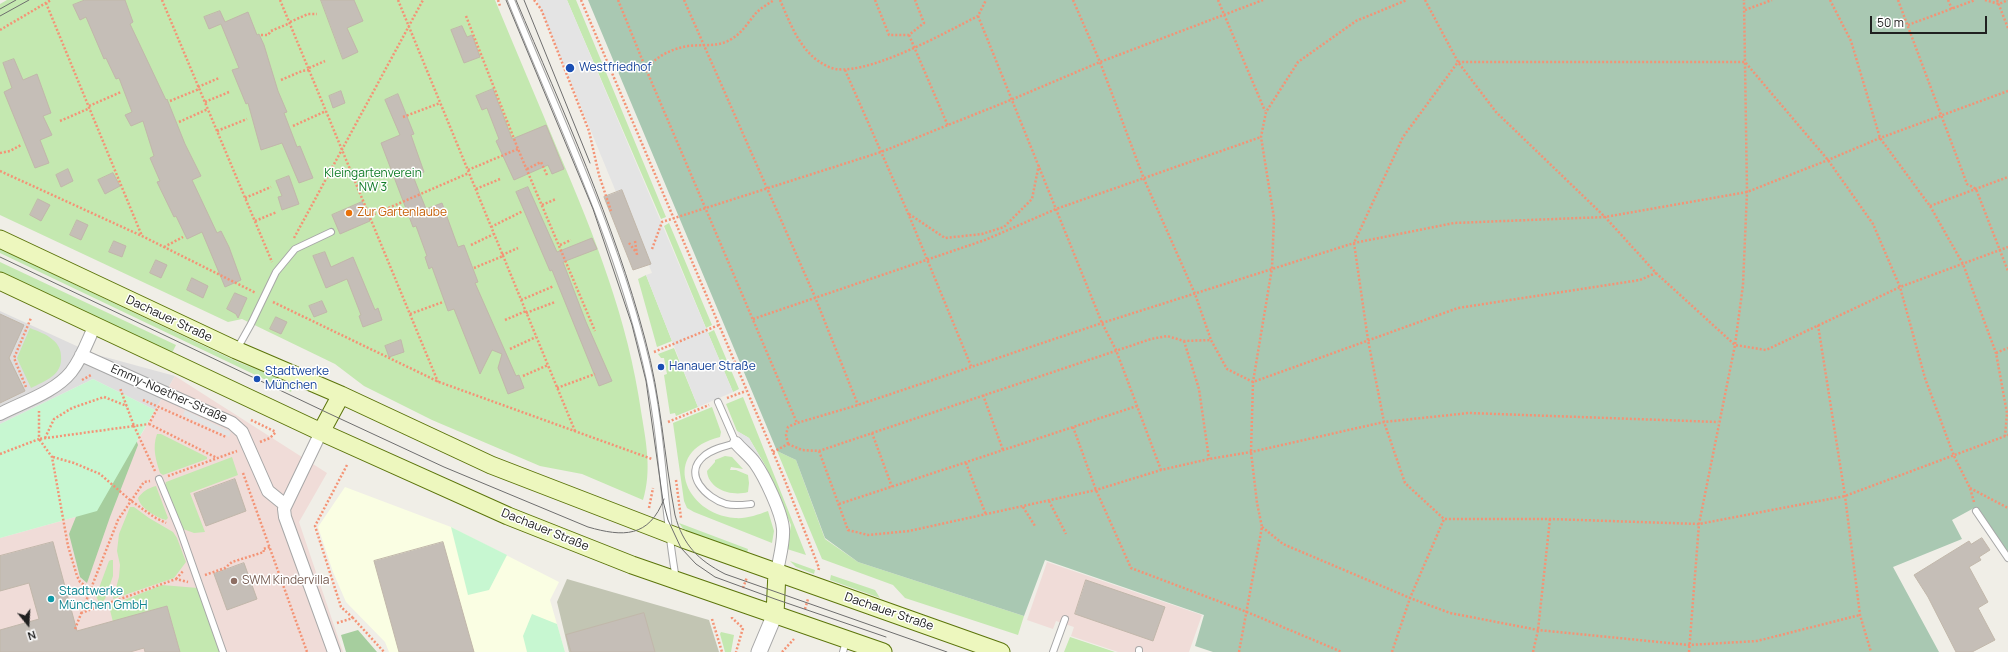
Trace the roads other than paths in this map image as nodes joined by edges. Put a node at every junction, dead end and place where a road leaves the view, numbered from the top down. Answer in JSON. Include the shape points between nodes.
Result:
{"nodes":[{"id":1,"x":511,"y":0,"type":"edge"},
{"id":2,"x":331,"y":232,"type":"dead end"},
{"id":3,"x":0,"y":239,"type":"edge"},
{"id":4,"x":0,"y":282,"type":"edge"},
{"id":5,"x":94,"y":324,"type":"junction"},
{"id":6,"x":236,"y":350,"type":"junction"},
{"id":7,"x":81,"y":355,"type":"junction"},
{"id":8,"x":341,"y":395,"type":"junction"},
{"id":9,"x":718,"y":402,"type":"dead end"},
{"id":10,"x":0,"y":414,"type":"edge"},
{"id":11,"x":321,"y":432,"type":"junction"},
{"id":12,"x":736,"y":443,"type":"junction"},
{"id":13,"x":159,"y":479,"type":"road end"},
{"id":14,"x":284,"y":504,"type":"junction"},
{"id":15,"x":750,"y":504,"type":"dead end"},
{"id":16,"x":1976,"y":511,"type":"dead end"},
{"id":17,"x":669,"y":533,"type":"junction"},
{"id":18,"x":2008,"y":558,"type":"edge"},
{"id":19,"x":777,"y":572,"type":"junction"},
{"id":20,"x":676,"y":581,"type":"junction"},
{"id":21,"x":775,"y":614,"type":"junction"},
{"id":22,"x":1065,"y":619,"type":"dead end"},
{"id":23,"x":845,"y":646,"type":"edge"},
{"id":24,"x":223,"y":652,"type":"edge"},
{"id":25,"x":334,"y":652,"type":"edge"},
{"id":26,"x":759,"y":652,"type":"edge"},
{"id":27,"x":883,"y":652,"type":"edge"},
{"id":28,"x":1001,"y":652,"type":"edge"},
{"id":29,"x":1053,"y":652,"type":"edge"}],
"edges":[{"from":1,"to":17,"type":"lane","via":[[595,202],[639,331],[653,399]]},
{"from":2,"to":6,"type":"lane","via":[[295,249],[276,272]]},
{"from":3,"to":6,"type":"main road","name":"Dachauer Straße"},
{"from":4,"to":5,"type":"main road","name":"Dachauer Straße"},
{"from":5,"to":7,"type":"street"},
{"from":5,"to":11,"type":"main road","name":"Dachauer Straße"},
{"from":6,"to":8,"type":"main road","name":"Dachauer Straße"},
{"from":7,"to":10,"type":"street","via":[[71,372],[61,382]]},
{"from":7,"to":14,"type":"street","name":"Emmy-Noether-Straße","via":[[232,423],[242,432],[268,491]]},
{"from":8,"to":11,"type":"main road"},
{"from":8,"to":17,"type":"main road","name":"Dachauer Straße","via":[[491,465]]},
{"from":9,"to":12,"type":"lane"},
{"from":11,"to":14,"type":"street"},
{"from":11,"to":20,"type":"main road","name":"Dachauer Straße","via":[[508,516]]},
{"from":12,"to":15,"type":"lane","via":[[702,457],[698,463],[696,476],[700,487],[717,500],[735,506]]},
{"from":12,"to":19,"type":"street","via":[[755,462],[781,520],[783,529]]},
{"from":13,"to":24,"type":"lane","via":[[180,530]]},
{"from":14,"to":25,"type":"street","via":[[285,517]]},
{"from":16,"to":18,"type":"lane"},
{"from":17,"to":19,"type":"main road","name":"Dachauer Straße"},
{"from":17,"to":20,"type":"lane"},
{"from":19,"to":21,"type":"main road"},
{"from":19,"to":28,"type":"main road","name":"Dachauer Straße"},
{"from":20,"to":21,"type":"main road","name":"Dachauer Straße"},
{"from":21,"to":23,"type":"main road","name":"Dachauer Straße"},
{"from":21,"to":26,"type":"street"},
{"from":22,"to":29,"type":"lane"},
{"from":23,"to":27,"type":"main road","name":"Dachauer Straße"}]}
